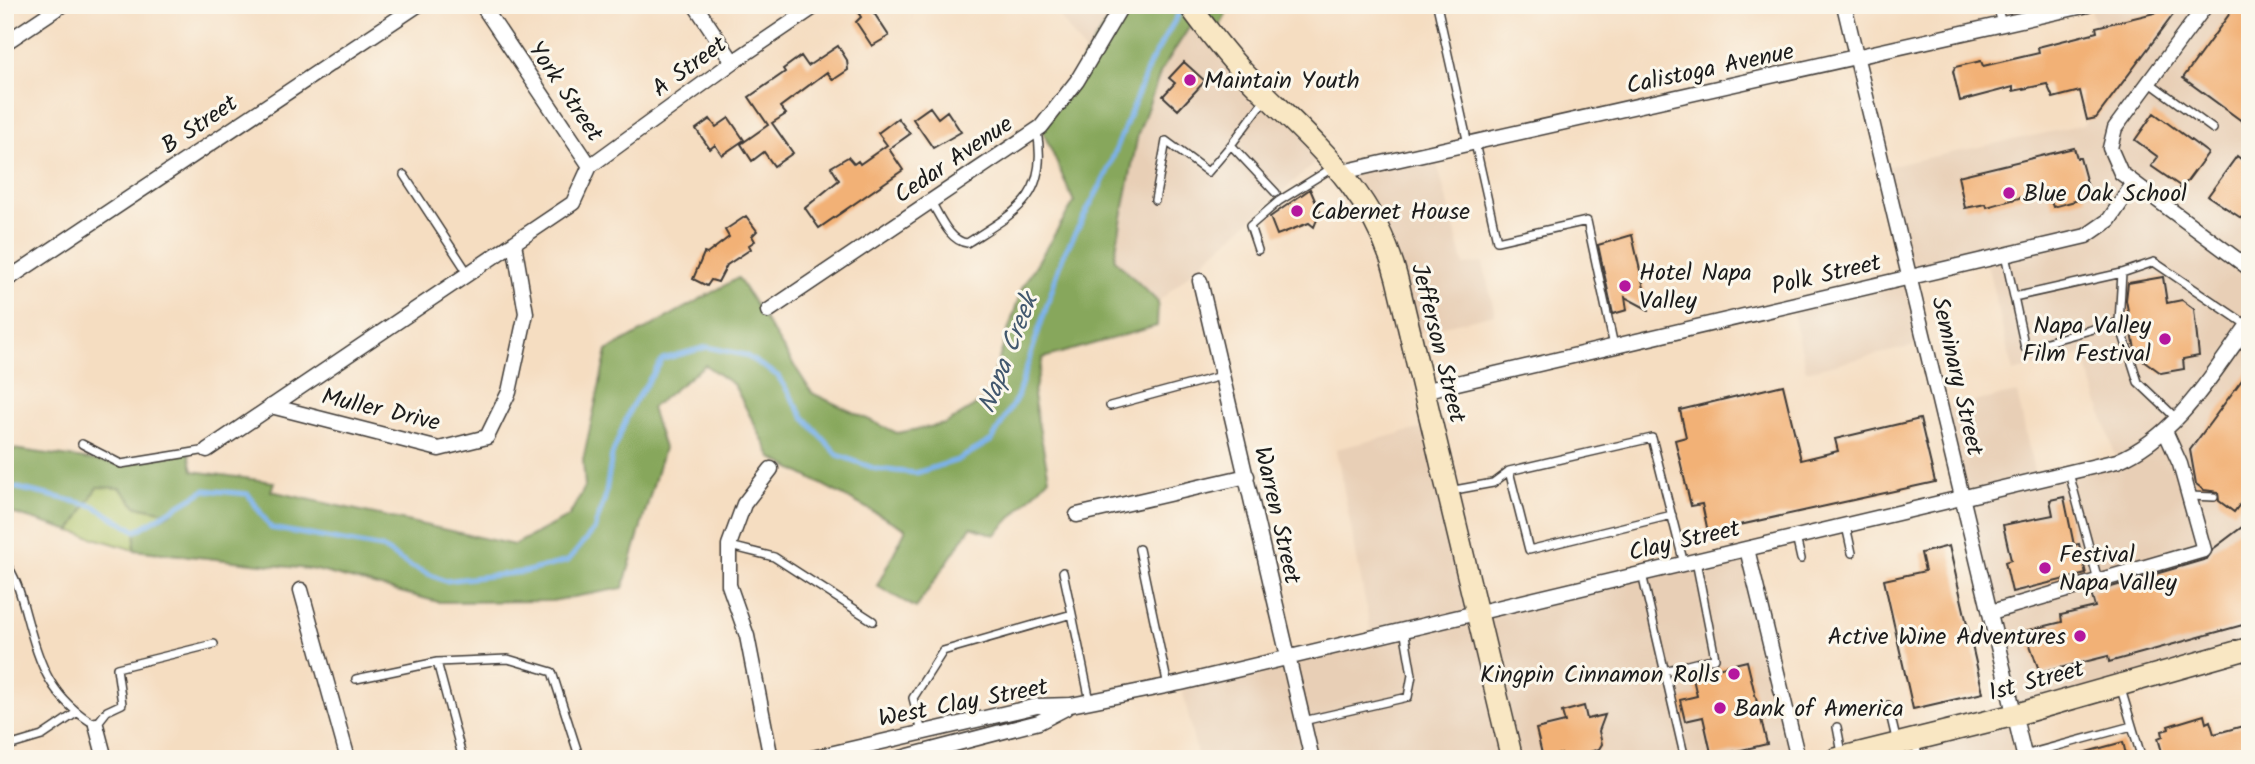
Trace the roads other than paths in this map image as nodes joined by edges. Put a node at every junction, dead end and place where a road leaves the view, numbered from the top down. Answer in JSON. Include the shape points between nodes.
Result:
{"nodes":[{"id":1,"x":62,"y":5,"type":"edge"},
{"id":2,"x":418,"y":5,"type":"edge"},
{"id":3,"x":482,"y":5,"type":"edge"},
{"id":4,"x":695,"y":5,"type":"edge"},
{"id":5,"x":817,"y":5,"type":"edge"},
{"id":6,"x":1122,"y":5,"type":"edge"},
{"id":7,"x":1189,"y":5,"type":"edge"},
{"id":8,"x":1437,"y":5,"type":"edge"},
{"id":9,"x":1844,"y":5,"type":"edge"},
{"id":10,"x":1997,"y":5,"type":"edge"},
{"id":11,"x":2088,"y":5,"type":"edge"},
{"id":12,"x":2206,"y":5,"type":"edge"},
{"id":13,"x":2002,"y":25,"type":"junction"},
{"id":14,"x":5,"y":43,"type":"edge"},
{"id":15,"x":1858,"y":58,"type":"junction"},
{"id":16,"x":733,"y":62,"type":"junction"},
{"id":17,"x":2149,"y":81,"type":"junction"},
{"id":18,"x":1268,"y":97,"type":"junction"},
{"id":19,"x":2213,"y":129,"type":"dead end"},
{"id":20,"x":1037,"y":130,"type":"junction"},
{"id":21,"x":1472,"y":144,"type":"junction"},
{"id":22,"x":1231,"y":145,"type":"junction"},
{"id":23,"x":590,"y":166,"type":"junction"},
{"id":24,"x":1338,"y":169,"type":"junction"},
{"id":25,"x":404,"y":175,"type":"dead end"},
{"id":26,"x":2134,"y":183,"type":"junction"},
{"id":27,"x":1276,"y":193,"type":"dead end"},
{"id":28,"x":1155,"y":200,"type":"dead end"},
{"id":29,"x":931,"y":201,"type":"junction"},
{"id":30,"x":514,"y":243,"type":"junction"},
{"id":31,"x":1258,"y":250,"type":"dead end"},
{"id":32,"x":2005,"y":255,"type":"junction"},
{"id":33,"x":2250,"y":269,"type":"edge"},
{"id":34,"x":468,"y":273,"type":"junction"},
{"id":35,"x":2122,"y":273,"type":"junction"},
{"id":36,"x":1910,"y":277,"type":"junction"},
{"id":37,"x":5,"y":281,"type":"edge"},
{"id":38,"x":1200,"y":281,"type":"dead end"},
{"id":39,"x":2014,"y":297,"type":"junction"},
{"id":40,"x":768,"y":311,"type":"dead end"},
{"id":41,"x":2119,"y":322,"type":"junction"},
{"id":42,"x":2249,"y":324,"type":"edge"},
{"id":43,"x":1614,"y":347,"type":"junction"},
{"id":44,"x":1221,"y":376,"type":"junction"},
{"id":45,"x":1423,"y":391,"type":"junction"},
{"id":46,"x":271,"y":406,"type":"junction"},
{"id":47,"x":1110,"y":406,"type":"dead end"},
{"id":48,"x":2177,"y":419,"type":"junction"},
{"id":49,"x":2165,"y":433,"type":"junction"},
{"id":50,"x":82,"y":444,"type":"dead end"},
{"id":51,"x":207,"y":450,"type":"joint"},
{"id":52,"x":771,"y":469,"type":"dead end"},
{"id":53,"x":1509,"y":471,"type":"junction"},
{"id":54,"x":2069,"y":473,"type":"junction"},
{"id":55,"x":1247,"y":476,"type":"junction"},
{"id":56,"x":1449,"y":492,"type":"junction"},
{"id":57,"x":2189,"y":496,"type":"junction"},
{"id":58,"x":2214,"y":497,"type":"dead end"},
{"id":59,"x":1963,"y":498,"type":"junction"},
{"id":60,"x":1077,"y":515,"type":"dead end"},
{"id":61,"x":1672,"y":515,"type":"junction"},
{"id":62,"x":1846,"y":526,"type":"junction"},
{"id":63,"x":1796,"y":537,"type":"junction"},
{"id":64,"x":729,"y":545,"type":"junction"},
{"id":65,"x":1139,"y":549,"type":"dead end"},
{"id":66,"x":1747,"y":549,"type":"junction"},
{"id":67,"x":1852,"y":553,"type":"dead end"},
{"id":68,"x":1801,"y":559,"type":"dead end"},
{"id":69,"x":5,"y":562,"type":"edge"},
{"id":70,"x":1690,"y":562,"type":"junction"},
{"id":71,"x":1063,"y":572,"type":"dead end"},
{"id":72,"x":1642,"y":574,"type":"junction"},
{"id":73,"x":2098,"y":580,"type":"junction"},
{"id":74,"x":301,"y":590,"type":"dead end"},
{"id":75,"x":1478,"y":612,"type":"junction"},
{"id":76,"x":1991,"y":612,"type":"junction"},
{"id":77,"x":1072,"y":614,"type":"junction"},
{"id":78,"x":873,"y":621,"type":"dead end"},
{"id":79,"x":1404,"y":629,"type":"junction"},
{"id":80,"x":214,"y":643,"type":"dead end"},
{"id":81,"x":2250,"y":648,"type":"edge"},
{"id":82,"x":1288,"y":657,"type":"junction"},
{"id":83,"x":437,"y":662,"type":"junction"},
{"id":84,"x":1664,"y":671,"type":"junction"},
{"id":85,"x":356,"y":679,"type":"dead end"},
{"id":86,"x":1168,"y":685,"type":"junction"},
{"id":87,"x":2120,"y":685,"type":"junction"},
{"id":88,"x":1090,"y":701,"type":"junction"},
{"id":89,"x":1071,"y":705,"type":"junction"},
{"id":90,"x":1888,"y":705,"type":"dead end"},
{"id":91,"x":76,"y":713,"type":"junction"},
{"id":92,"x":2014,"y":715,"type":"junction"},
{"id":93,"x":1303,"y":721,"type":"junction"},
{"id":94,"x":96,"y":725,"type":"junction"},
{"id":95,"x":2132,"y":726,"type":"junction"},
{"id":96,"x":1837,"y":727,"type":"dead end"},
{"id":97,"x":922,"y":732,"type":"junction"},
{"id":98,"x":5,"y":747,"type":"edge"},
{"id":99,"x":1910,"y":747,"type":"edge"},
{"id":100,"x":2024,"y":757,"type":"edge"},
{"id":101,"x":812,"y":758,"type":"edge"},
{"id":102,"x":1839,"y":758,"type":"edge"},
{"id":103,"x":105,"y":759,"type":"edge"},
{"id":104,"x":348,"y":759,"type":"edge"},
{"id":105,"x":463,"y":759,"type":"edge"},
{"id":106,"x":580,"y":759,"type":"edge"},
{"id":107,"x":771,"y":759,"type":"edge"},
{"id":108,"x":897,"y":759,"type":"edge"},
{"id":109,"x":1312,"y":759,"type":"edge"},
{"id":110,"x":1512,"y":759,"type":"edge"},
{"id":111,"x":1685,"y":759,"type":"edge"},
{"id":112,"x":1798,"y":759,"type":"edge"},
{"id":113,"x":2141,"y":759,"type":"edge"}],
"edges":[{"from":1,"to":14,"type":"street"},
{"from":2,"to":37,"type":"street","name":"B Street"},
{"from":3,"to":23,"type":"street","name":"York Street"},
{"from":4,"to":16,"type":"street"},
{"from":5,"to":16,"type":"street","name":"A Street"},
{"from":6,"to":20,"type":"street","name":"Cedar Avenue","via":[[1077,81]]},
{"from":7,"to":18,"type":"main road","name":"Jefferson Street"},
{"from":8,"to":21,"type":"lane"},
{"from":9,"to":15,"type":"street","name":"Seminary Street"},
{"from":10,"to":13,"type":"lane"},
{"from":11,"to":13,"type":"street","name":"Calistoga Avenue"},
{"from":12,"to":17,"type":"street"},
{"from":13,"to":15,"type":"street","name":"Calistoga Avenue"},
{"from":15,"to":21,"type":"street","name":"Calistoga Avenue"},
{"from":15,"to":36,"type":"street","name":"Seminary Street"},
{"from":16,"to":23,"type":"street","name":"A Street"},
{"from":17,"to":19,"type":"lane"},
{"from":17,"to":26,"type":"street","via":[[2111,135],[2112,155],[2121,173]]},
{"from":18,"to":22,"type":"lane"},
{"from":18,"to":24,"type":"main road","name":"Jefferson Street"},
{"from":20,"to":29,"type":"street","name":"Cedar Avenue"},
{"from":20,"to":29,"type":"lane","via":[[1040,169],[1032,194],[1020,209],[967,243],[953,236]]},
{"from":21,"to":24,"type":"street","name":"Calistoga Avenue"},
{"from":21,"to":43,"type":"lane","via":[[1497,241],[1587,221]]},
{"from":22,"to":27,"type":"lane"},
{"from":22,"to":28,"type":"lane","via":[[1209,172],[1166,141]]},
{"from":23,"to":30,"type":"street","name":"Muller Drive","via":[[573,203]]},
{"from":24,"to":31,"type":"lane","via":[[1279,201],[1250,226]]},
{"from":24,"to":45,"type":"main road","name":"Jefferson Street","via":[[1367,205],[1387,245]]},
{"from":25,"to":34,"type":"lane"},
{"from":26,"to":32,"type":"street","name":"Polk Street","via":[[2095,232]]},
{"from":26,"to":33,"type":"street"},
{"from":29,"to":40,"type":"street","name":"Cedar Avenue"},
{"from":30,"to":34,"type":"street","name":"Muller Drive"},
{"from":30,"to":46,"type":"street","name":"Muller Drive","via":[[526,313],[509,392],[487,437],[439,449]]},
{"from":32,"to":36,"type":"street","name":"Polk Street"},
{"from":32,"to":39,"type":"lane"},
{"from":34,"to":46,"type":"street","name":"Muller Drive"},
{"from":35,"to":39,"type":"lane"},
{"from":35,"to":41,"type":"lane"},
{"from":35,"to":42,"type":"lane","via":[[2154,262]]},
{"from":36,"to":43,"type":"street","name":"Polk Street"},
{"from":36,"to":59,"type":"street","name":"Seminary Street"},
{"from":38,"to":44,"type":"street","name":"Warren Street"},
{"from":39,"to":41,"type":"lane","via":[[2025,348]]},
{"from":41,"to":48,"type":"lane","via":[[2138,382]]},
{"from":42,"to":48,"type":"street","name":"Clay Street"},
{"from":43,"to":45,"type":"street","name":"Polk Street"},
{"from":44,"to":47,"type":"lane"},
{"from":44,"to":55,"type":"street","name":"Warren Street"},
{"from":45,"to":56,"type":"main road","name":"Jefferson Street"},
{"from":46,"to":51,"type":"street","name":"Muller Drive"},
{"from":48,"to":49,"type":"street","name":"Clay Street"},
{"from":49,"to":54,"type":"street","name":"Clay Street","via":[[2143,450],[2117,461]]},
{"from":49,"to":57,"type":"street","via":[[2186,462]]},
{"from":50,"to":51,"type":"lane","via":[[121,464]]},
{"from":52,"to":64,"type":"street","via":[[744,504]]},
{"from":53,"to":56,"type":"lane","via":[[1493,483]]},
{"from":53,"to":61,"type":"lane","via":[[1652,438]]},
{"from":53,"to":61,"type":"lane","via":[[1529,550]]},
{"from":54,"to":59,"type":"street","name":"Clay Street"},
{"from":54,"to":73,"type":"lane"},
{"from":55,"to":60,"type":"street"},
{"from":55,"to":82,"type":"street","name":"Warren Street"},
{"from":56,"to":75,"type":"main road","name":"Jefferson Street"},
{"from":57,"to":58,"type":"lane"},
{"from":57,"to":73,"type":"street","via":[[2204,550]]},
{"from":59,"to":62,"type":"street","name":"Clay Street"},
{"from":59,"to":76,"type":"street","name":"Seminary Street"},
{"from":61,"to":70,"type":"lane"},
{"from":62,"to":63,"type":"street","name":"Clay Street"},
{"from":62,"to":67,"type":"lane"},
{"from":63,"to":66,"type":"street","name":"Clay Street"},
{"from":63,"to":68,"type":"lane"},
{"from":64,"to":78,"type":"lane","via":[[774,557]]},
{"from":64,"to":107,"type":"street","via":[[729,585],[747,636]]},
{"from":65,"to":86,"type":"lane"},
{"from":66,"to":70,"type":"street","name":"Clay Street"},
{"from":66,"to":112,"type":"street"},
{"from":69,"to":91,"type":"lane","via":[[21,590],[45,676]]},
{"from":70,"to":72,"type":"street","name":"Clay Street"},
{"from":70,"to":84,"type":"lane","via":[[1716,658]]},
{"from":71,"to":77,"type":"lane"},
{"from":72,"to":75,"type":"street","name":"Clay Street"},
{"from":72,"to":84,"type":"lane"},
{"from":73,"to":76,"type":"street"},
{"from":74,"to":104,"type":"street"},
{"from":75,"to":79,"type":"street","name":"Clay Street"},
{"from":75,"to":110,"type":"main road","name":"Jefferson Street"},
{"from":76,"to":92,"type":"street","name":"Seminary Street"},
{"from":77,"to":88,"type":"lane"},
{"from":77,"to":97,"type":"lane","via":[[943,651],[913,698]]},
{"from":79,"to":82,"type":"street","name":"Clay Street"},
{"from":79,"to":93,"type":"lane","via":[[1412,675],[1408,697]]},
{"from":80,"to":94,"type":"lane","via":[[117,668],[122,705],[107,711]]},
{"from":81,"to":87,"type":"main road","name":"1st Street"},
{"from":82,"to":86,"type":"street","name":"Clay Street"},
{"from":82,"to":93,"type":"street","name":"Warren Street"},
{"from":83,"to":85,"type":"lane"},
{"from":83,"to":105,"type":"lane"},
{"from":83,"to":106,"type":"lane","via":[[508,659],[552,672]]},
{"from":84,"to":111,"type":"lane"},
{"from":86,"to":88,"type":"street","name":"Clay Street"},
{"from":87,"to":92,"type":"main road","name":"1st Street"},
{"from":87,"to":95,"type":"lane"},
{"from":88,"to":89,"type":"street","name":"Clay Street"},
{"from":89,"to":97,"type":"street","name":"West Clay Street","via":[[1037,706]]},
{"from":89,"to":108,"type":"street","name":"West Clay Street","via":[[1039,722]]},
{"from":90,"to":99,"type":"lane"},
{"from":91,"to":94,"type":"lane"},
{"from":91,"to":98,"type":"lane","via":[[42,736]]},
{"from":92,"to":99,"type":"main road","name":"1st Street"},
{"from":92,"to":100,"type":"street","name":"Seminary Street"},
{"from":93,"to":109,"type":"street","name":"Warren Street"},
{"from":94,"to":103,"type":"street"},
{"from":95,"to":100,"type":"lane"},
{"from":95,"to":113,"type":"lane"},
{"from":96,"to":102,"type":"lane"},
{"from":97,"to":101,"type":"street","name":"West Clay Street"},
{"from":99,"to":102,"type":"main road","name":"1st Street"}]}
